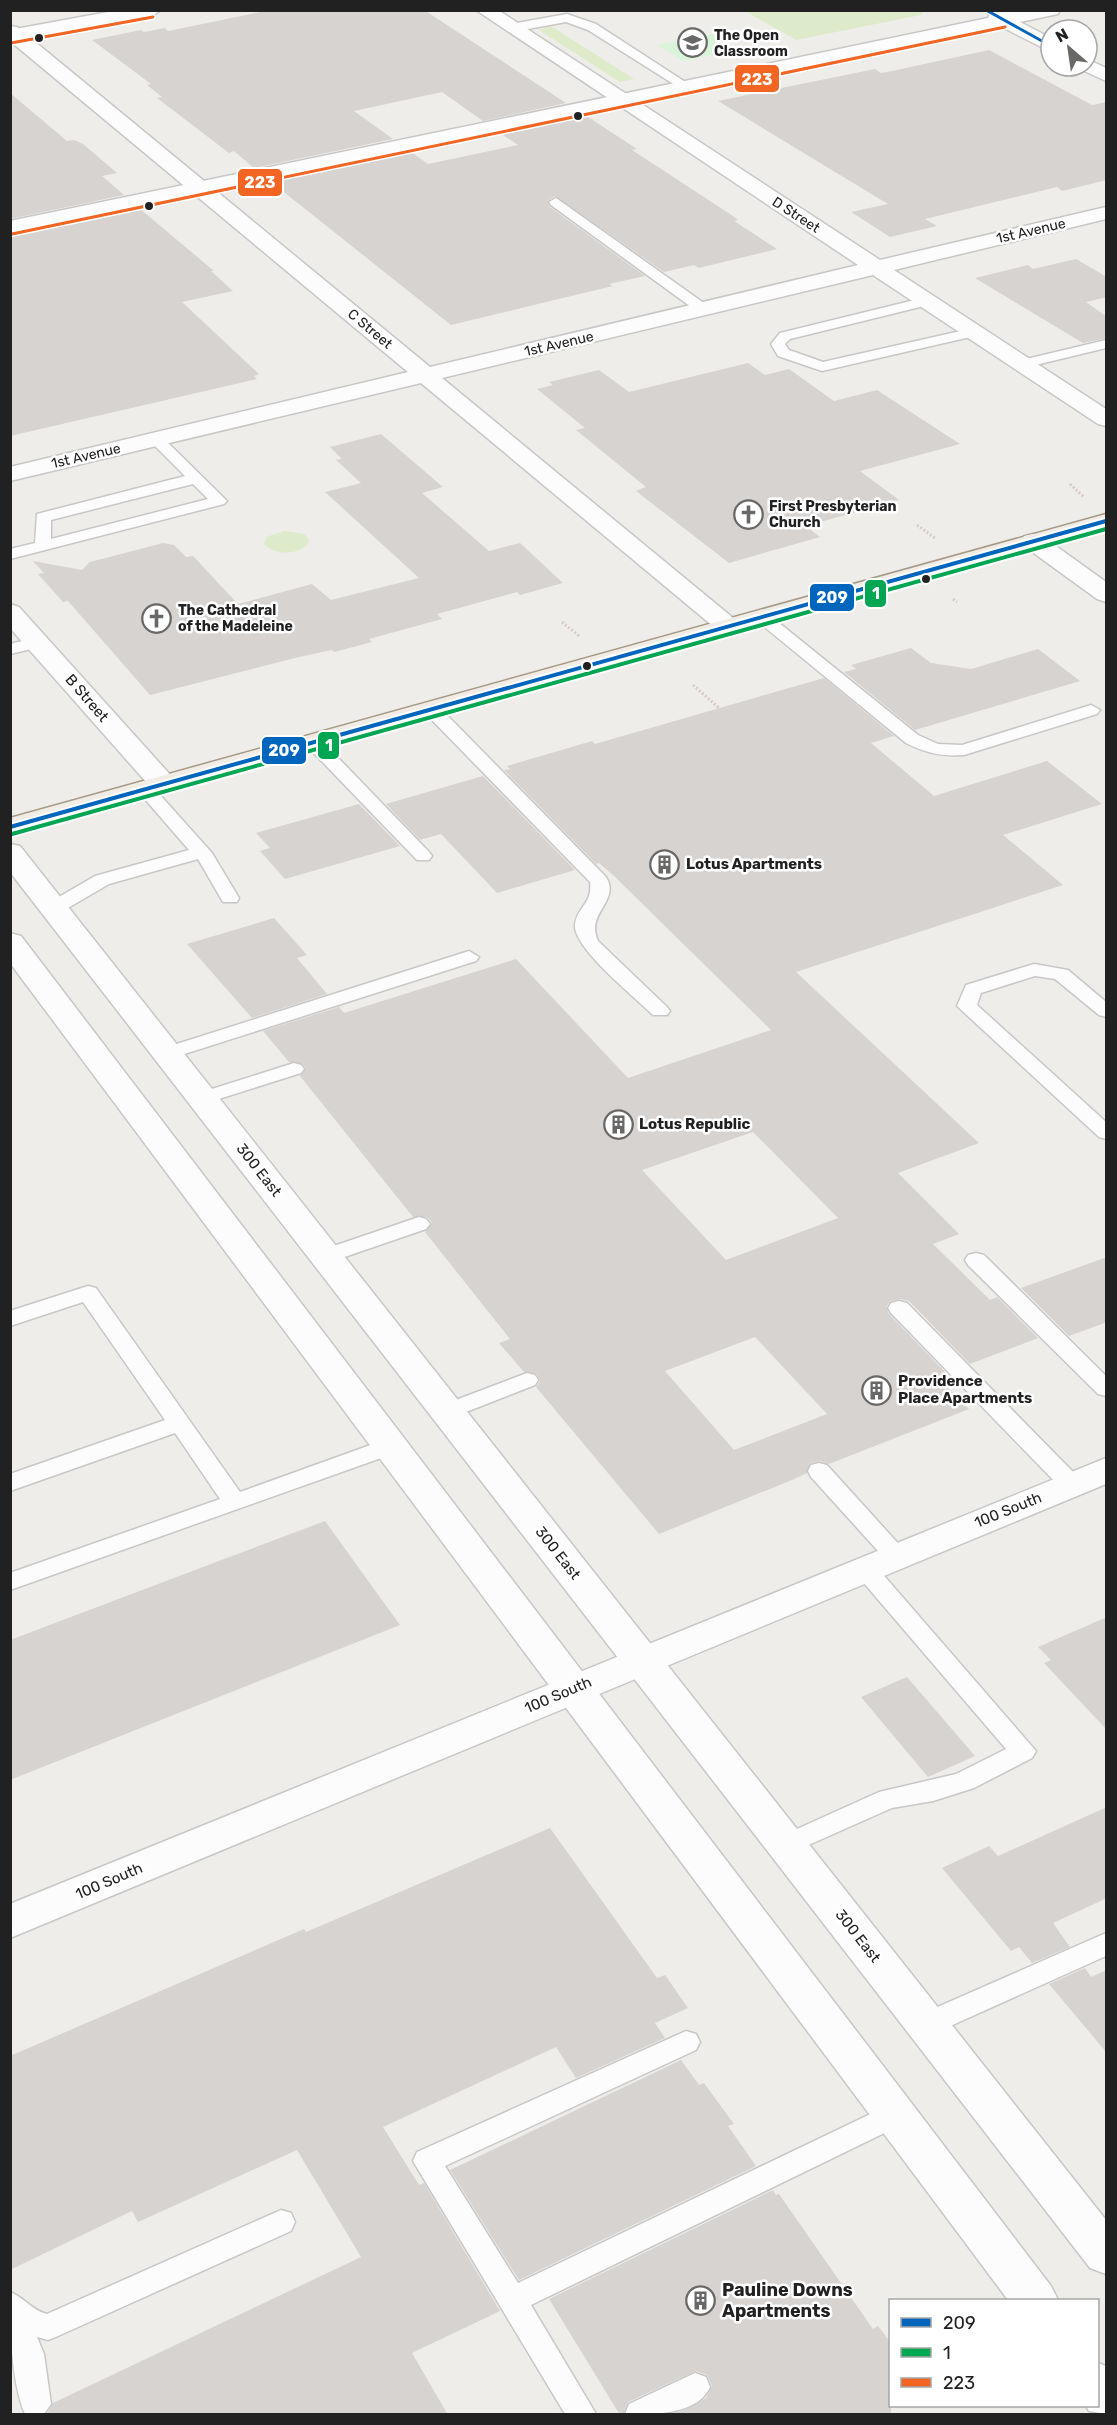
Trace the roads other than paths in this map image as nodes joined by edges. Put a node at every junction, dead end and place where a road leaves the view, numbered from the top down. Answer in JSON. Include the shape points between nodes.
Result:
{"nodes":[{"id":1,"x":152,"y":10,"type":"edge"},
{"id":2,"x":485,"y":10,"type":"edge"},
{"id":3,"x":985,"y":10,"type":"edge"},
{"id":4,"x":1051,"y":10,"type":"edge"},
{"id":5,"x":1003,"y":20,"type":"junction"},
{"id":6,"x":512,"y":28,"type":"junction"},
{"id":7,"x":12,"y":34,"type":"edge"},
{"id":8,"x":1039,"y":40,"type":"edge"},
{"id":9,"x":687,"y":87,"type":"junction"},
{"id":10,"x":622,"y":100,"type":"junction"},
{"id":11,"x":200,"y":188,"type":"junction"},
{"id":12,"x":556,"y":202,"type":"dead end"},
{"id":13,"x":1107,"y":213,"type":"edge"},
{"id":14,"x":10,"y":227,"type":"edge"},
{"id":15,"x":877,"y":268,"type":"junction"},
{"id":16,"x":927,"y":301,"type":"junction"},
{"id":17,"x":703,"y":309,"type":"junction"},
{"id":18,"x":974,"y":332,"type":"junction"},
{"id":19,"x":1107,"y":344,"type":"edge"},
{"id":20,"x":1023,"y":364,"type":"junction"},
{"id":21,"x":426,"y":375,"type":"junction"},
{"id":22,"x":1107,"y":418,"type":"edge"},
{"id":23,"x":156,"y":439,"type":"junction"},
{"id":24,"x":10,"y":474,"type":"edge"},
{"id":25,"x":196,"y":478,"type":"junction"},
{"id":26,"x":1107,"y":521,"type":"edge"},
{"id":27,"x":1033,"y":541,"type":"junction"},
{"id":28,"x":43,"y":546,"type":"junction"},
{"id":29,"x":10,"y":554,"type":"edge"},
{"id":30,"x":1107,"y":594,"type":"edge"},
{"id":31,"x":10,"y":612,"type":"edge"},
{"id":32,"x":762,"y":617,"type":"junction"},
{"id":33,"x":729,"y":627,"type":"junction"},
{"id":34,"x":38,"y":642,"type":"junction"},
{"id":35,"x":10,"y":649,"type":"edge"},
{"id":36,"x":432,"y":710,"type":"junction"},
{"id":37,"x":1091,"y":710,"type":"dead end"},
{"id":38,"x":314,"y":743,"type":"junction"},
{"id":39,"x":155,"y":787,"type":"junction"},
{"id":40,"x":10,"y":828,"type":"edge"},
{"id":41,"x":10,"y":852,"type":"edge"},
{"id":42,"x":201,"y":852,"type":"junction"},
{"id":43,"x":423,"y":856,"type":"dead end"},
{"id":44,"x":230,"y":898,"type":"dead end"},
{"id":45,"x":54,"y":908,"type":"junction"},
{"id":46,"x":10,"y":942,"type":"edge"},
{"id":47,"x":469,"y":957,"type":"dead end"},
{"id":48,"x":660,"y":1011,"type":"dead end"},
{"id":49,"x":1107,"y":1011,"type":"edge"},
{"id":50,"x":168,"y":1053,"type":"junction"},
{"id":51,"x":294,"y":1069,"type":"dead end"},
{"id":52,"x":203,"y":1098,"type":"junction"},
{"id":53,"x":1107,"y":1133,"type":"edge"},
{"id":54,"x":419,"y":1224,"type":"dead end"},
{"id":55,"x":327,"y":1256,"type":"junction"},
{"id":56,"x":976,"y":1260,"type":"dead end"},
{"id":57,"x":899,"y":1308,"type":"dead end"},
{"id":58,"x":10,"y":1319,"type":"edge"},
{"id":59,"x":527,"y":1380,"type":"dead end"},
{"id":60,"x":1107,"y":1389,"type":"edge"},
{"id":61,"x":447,"y":1411,"type":"junction"},
{"id":62,"x":179,"y":1423,"type":"junction"},
{"id":63,"x":390,"y":1446,"type":"junction"},
{"id":64,"x":1107,"y":1470,"type":"edge"},
{"id":65,"x":819,"y":1471,"type":"dead end"},
{"id":66,"x":10,"y":1483,"type":"edge"},
{"id":67,"x":1071,"y":1484,"type":"junction"},
{"id":68,"x":234,"y":1502,"type":"junction"},
{"id":69,"x":881,"y":1562,"type":"junction"},
{"id":70,"x":10,"y":1582,"type":"edge"},
{"id":71,"x":642,"y":1660,"type":"junction"},
{"id":72,"x":573,"y":1689,"type":"junction"},
{"id":73,"x":786,"y":1845,"type":"junction"},
{"id":74,"x":10,"y":1922,"type":"edge"},
{"id":75,"x":1107,"y":1944,"type":"edge"},
{"id":76,"x":927,"y":2025,"type":"junction"},
{"id":77,"x":686,"y":2042,"type":"dead end"},
{"id":78,"x":895,"y":2115,"type":"junction"},
{"id":79,"x":281,"y":2222,"type":"dead end"},
{"id":80,"x":1107,"y":2254,"type":"edge"},
{"id":81,"x":1033,"y":2299,"type":"edge"},
{"id":82,"x":512,"y":2300,"type":"junction"},
{"id":83,"x":10,"y":2306,"type":"edge"},
{"id":84,"x":695,"y":2386,"type":"dead end"},
{"id":85,"x":36,"y":2404,"type":"dead end"},
{"id":86,"x":581,"y":2415,"type":"edge"},
{"id":87,"x":640,"y":2415,"type":"edge"}],
"edges":[{"from":1,"to":7,"type":"street"},
{"from":2,"to":6,"type":"street","name":"D Street"},
{"from":3,"to":5,"type":"street"},
{"from":4,"to":5,"type":"street"},
{"from":5,"to":8,"type":"street"},
{"from":5,"to":9,"type":"street"},
{"from":6,"to":9,"type":"lane","via":[[567,18],[592,27]]},
{"from":6,"to":10,"type":"street","name":"D Street"},
{"from":7,"to":11,"type":"street","name":"C Street"},
{"from":9,"to":10,"type":"street"},
{"from":10,"to":11,"type":"street"},
{"from":10,"to":15,"type":"street","name":"D Street"},
{"from":11,"to":14,"type":"street"},
{"from":11,"to":21,"type":"street","name":"C Street"},
{"from":12,"to":17,"type":"lane"},
{"from":13,"to":15,"type":"street","name":"1st Avenue"},
{"from":15,"to":16,"type":"street","name":"D Street"},
{"from":15,"to":17,"type":"street","name":"1st Avenue"},
{"from":16,"to":18,"type":"street","name":"D Street"},
{"from":16,"to":18,"type":"lane","via":[[785,336],[778,344],[792,357],[822,367]]},
{"from":17,"to":21,"type":"street","name":"1st Avenue"},
{"from":18,"to":20,"type":"street","name":"D Street"},
{"from":19,"to":20,"type":"lane"},
{"from":20,"to":22,"type":"street","name":"D Street"},
{"from":21,"to":23,"type":"street","name":"1st Avenue"},
{"from":21,"to":33,"type":"street","name":"C Street"},
{"from":23,"to":24,"type":"street","name":"1st Avenue"},
{"from":23,"to":25,"type":"lane"},
{"from":25,"to":28,"type":"lane","via":[[43,517]]},
{"from":25,"to":28,"type":"lane","via":[[219,501]]},
{"from":26,"to":27,"type":"main road"},
{"from":27,"to":30,"type":"street"},
{"from":27,"to":32,"type":"main road"},
{"from":28,"to":29,"type":"lane"},
{"from":31,"to":34,"type":"street","name":"B Street"},
{"from":32,"to":33,"type":"main road"},
{"from":32,"to":37,"type":"lane","via":[[929,749],[964,750]]},
{"from":33,"to":36,"type":"main road"},
{"from":34,"to":35,"type":"lane"},
{"from":34,"to":39,"type":"street","name":"B Street"},
{"from":36,"to":38,"type":"main road"},
{"from":36,"to":48,"type":"lane","via":[[599,881],[602,889],[582,931]]},
{"from":38,"to":39,"type":"main road"},
{"from":38,"to":43,"type":"lane"},
{"from":39,"to":40,"type":"main road"},
{"from":39,"to":42,"type":"lane"},
{"from":41,"to":45,"type":"street","name":"300 East"},
{"from":42,"to":44,"type":"lane"},
{"from":42,"to":45,"type":"lane","via":[[102,880]]},
{"from":45,"to":50,"type":"street","name":"300 East"},
{"from":46,"to":63,"type":"street"},
{"from":47,"to":50,"type":"lane"},
{"from":49,"to":53,"type":"lane","via":[[1061,974],[1034,970],[973,989],[967,1006]]},
{"from":50,"to":52,"type":"street","name":"300 East"},
{"from":51,"to":52,"type":"lane"},
{"from":52,"to":55,"type":"street","name":"300 East"},
{"from":54,"to":55,"type":"lane"},
{"from":55,"to":61,"type":"street","name":"300 East"},
{"from":56,"to":60,"type":"lane"},
{"from":57,"to":67,"type":"lane"},
{"from":58,"to":62,"type":"lane","via":[[88,1293]]},
{"from":59,"to":61,"type":"lane"},
{"from":61,"to":71,"type":"street","name":"300 East"},
{"from":62,"to":66,"type":"lane"},
{"from":62,"to":68,"type":"lane"},
{"from":63,"to":68,"type":"lane"},
{"from":63,"to":72,"type":"street"},
{"from":64,"to":67,"type":"street","name":"100 South"},
{"from":65,"to":69,"type":"lane"},
{"from":67,"to":69,"type":"street","name":"100 South"},
{"from":68,"to":70,"type":"lane"},
{"from":69,"to":71,"type":"street","name":"100 South"},
{"from":69,"to":73,"type":"lane","via":[[1023,1751],[965,1781],[888,1799]]},
{"from":71,"to":72,"type":"street","name":"100 South"},
{"from":71,"to":73,"type":"street","name":"300 East"},
{"from":72,"to":74,"type":"street","name":"100 South"},
{"from":72,"to":78,"type":"street"},
{"from":73,"to":76,"type":"street","name":"300 East"},
{"from":75,"to":76,"type":"lane"},
{"from":76,"to":80,"type":"street","name":"300 East"},
{"from":77,"to":82,"type":"lane","via":[[427,2161]]},
{"from":78,"to":81,"type":"street"},
{"from":78,"to":82,"type":"lane"},
{"from":79,"to":83,"type":"lane","via":[[48,2327],[24,2321]]},
{"from":82,"to":86,"type":"lane"},
{"from":83,"to":85,"type":"lane","via":[[29,2354]]},
{"from":84,"to":87,"type":"lane"}]}
